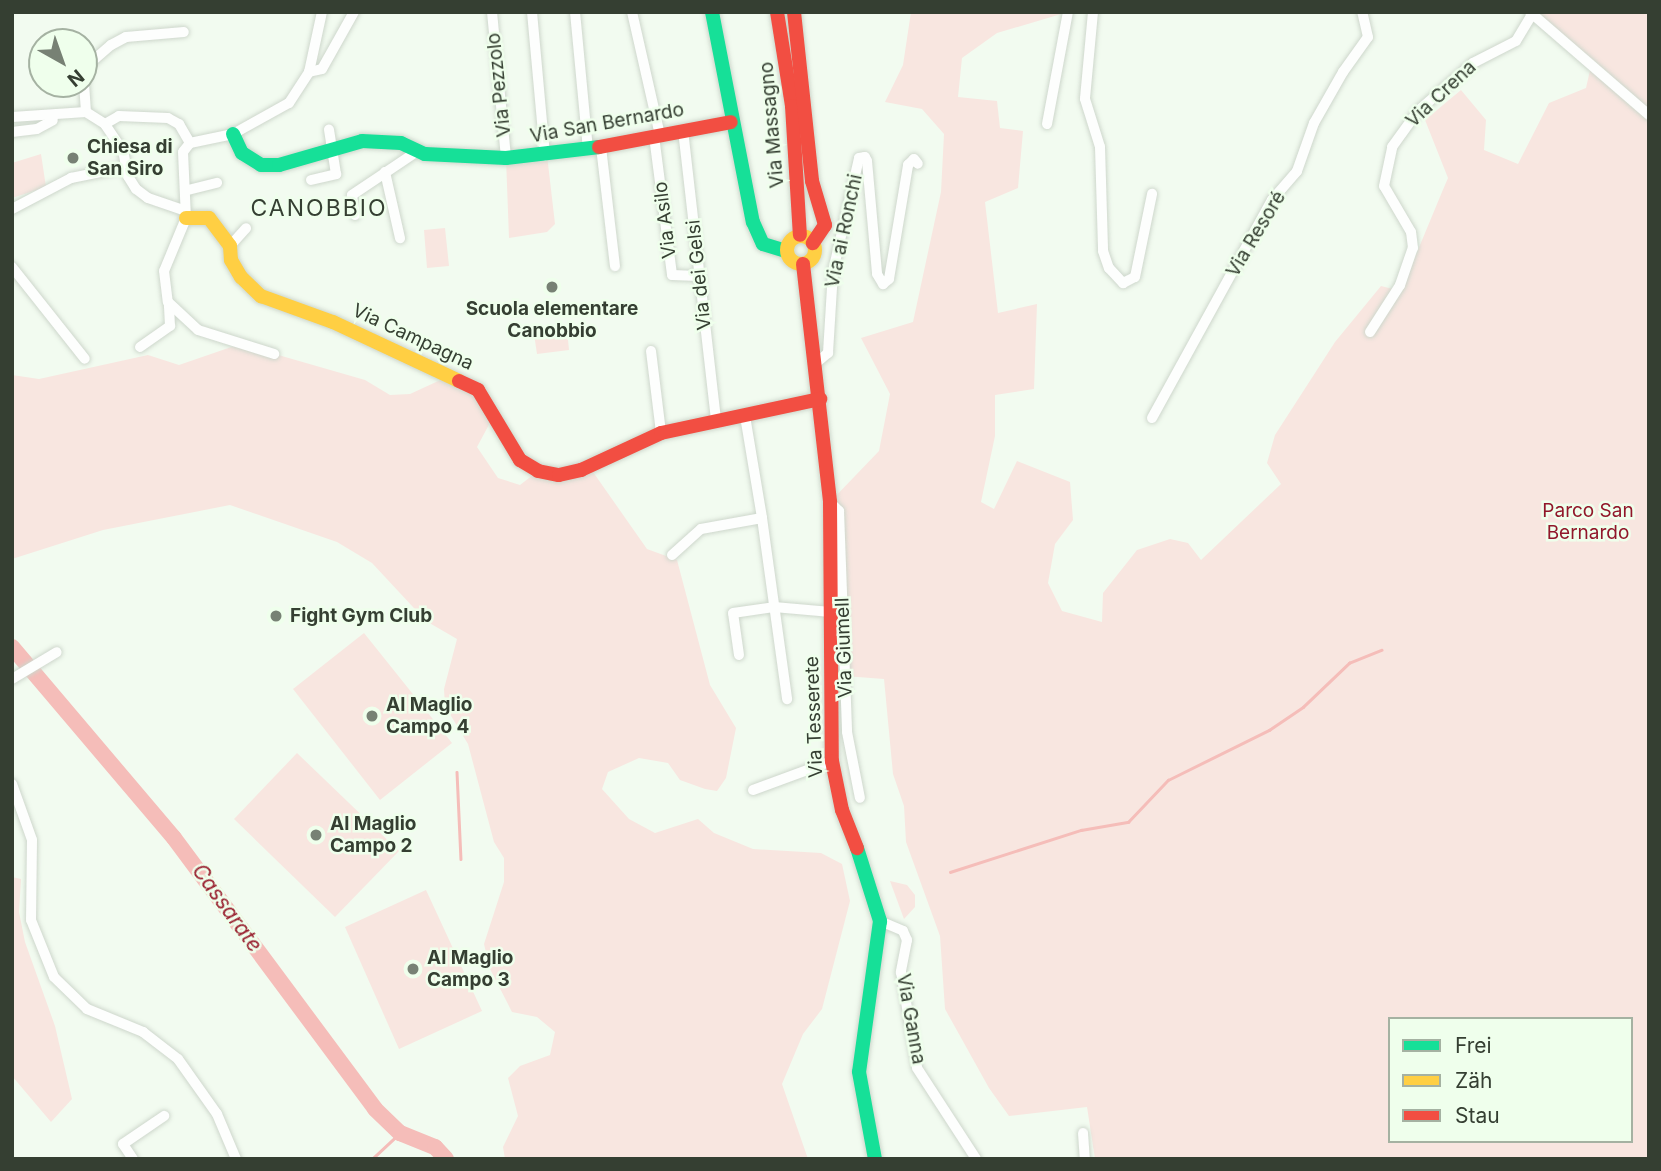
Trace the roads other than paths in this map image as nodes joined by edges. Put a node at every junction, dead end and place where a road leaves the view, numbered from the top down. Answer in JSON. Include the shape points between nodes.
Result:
{"nodes":[{"id":1,"x":322,"y":12,"type":"edge"},
{"id":2,"x":354,"y":12,"type":"edge"},
{"id":3,"x":492,"y":12,"type":"edge"},
{"id":4,"x":532,"y":12,"type":"edge"},
{"id":5,"x":575,"y":12,"type":"edge"},
{"id":6,"x":632,"y":12,"type":"edge"},
{"id":7,"x":712,"y":12,"type":"edge"},
{"id":8,"x":777,"y":12,"type":"edge"},
{"id":9,"x":794,"y":12,"type":"edge"},
{"id":10,"x":1068,"y":12,"type":"edge"},
{"id":11,"x":1094,"y":12,"type":"edge"},
{"id":12,"x":1362,"y":12,"type":"edge"},
{"id":13,"x":1531,"y":13,"type":"edge"},
{"id":14,"x":184,"y":32,"type":"dead end"},
{"id":15,"x":309,"y":72,"type":"junction"},
{"id":16,"x":86,"y":112,"type":"junction"},
{"id":17,"x":1649,"y":115,"type":"edge"},
{"id":18,"x":12,"y":117,"type":"edge"},
{"id":19,"x":60,"y":117,"type":"junction"},
{"id":20,"x":732,"y":122,"type":"junction"},
{"id":21,"x":105,"y":124,"type":"junction"},
{"id":22,"x":1047,"y":124,"type":"dead end"},
{"id":23,"x":329,"y":130,"type":"dead end"},
{"id":24,"x":683,"y":130,"type":"junction"},
{"id":25,"x":12,"y":132,"type":"edge"},
{"id":26,"x":231,"y":135,"type":"junction"},
{"id":27,"x":657,"y":136,"type":"junction"},
{"id":28,"x":190,"y":143,"type":"junction"},
{"id":29,"x":595,"y":148,"type":"junction"},
{"id":30,"x":332,"y":150,"type":"junction"},
{"id":31,"x":416,"y":152,"type":"junction"},
{"id":32,"x":545,"y":155,"type":"junction"},
{"id":33,"x":506,"y":158,"type":"junction"},
{"id":34,"x":918,"y":164,"type":"dead end"},
{"id":35,"x":126,"y":171,"type":"junction"},
{"id":36,"x":385,"y":172,"type":"junction"},
{"id":37,"x":311,"y":180,"type":"dead end"},
{"id":38,"x":217,"y":183,"type":"dead end"},
{"id":39,"x":188,"y":190,"type":"junction"},
{"id":40,"x":1152,"y":194,"type":"dead end"},
{"id":41,"x":12,"y":209,"type":"edge"},
{"id":42,"x":185,"y":214,"type":"junction"},
{"id":43,"x":355,"y":215,"type":"dead end"},
{"id":44,"x":246,"y":228,"type":"dead end"},
{"id":45,"x":400,"y":238,"type":"dead end"},
{"id":46,"x":807,"y":239,"type":"junction"},
{"id":47,"x":230,"y":246,"type":"junction"},
{"id":48,"x":786,"y":251,"type":"junction"},
{"id":49,"x":803,"y":264,"type":"junction"},
{"id":50,"x":615,"y":266,"type":"dead end"},
{"id":51,"x":12,"y":267,"type":"edge"},
{"id":52,"x":698,"y":276,"type":"junction"},
{"id":53,"x":168,"y":302,"type":"junction"},
{"id":54,"x":1370,"y":332,"type":"dead end"},
{"id":55,"x":140,"y":347,"type":"dead end"},
{"id":56,"x":651,"y":351,"type":"dead end"},
{"id":57,"x":275,"y":354,"type":"dead end"},
{"id":58,"x":85,"y":359,"type":"dead end"},
{"id":59,"x":816,"y":363,"type":"junction"},
{"id":60,"x":820,"y":399,"type":"junction"},
{"id":61,"x":745,"y":416,"type":"junction"},
{"id":62,"x":1152,"y":418,"type":"dead end"},
{"id":63,"x":716,"y":421,"type":"junction"},
{"id":64,"x":661,"y":433,"type":"junction"},
{"id":65,"x":830,"y":502,"type":"junction"},
{"id":66,"x":762,"y":518,"type":"junction"},
{"id":67,"x":672,"y":555,"type":"dead end"},
{"id":68,"x":774,"y":607,"type":"junction"},
{"id":69,"x":831,"y":612,"type":"junction"},
{"id":70,"x":57,"y":652,"type":"dead end"},
{"id":71,"x":739,"y":654,"type":"dead end"},
{"id":72,"x":12,"y":679,"type":"edge"},
{"id":73,"x":787,"y":699,"type":"dead end"},
{"id":74,"x":832,"y":761,"type":"junction"},
{"id":75,"x":12,"y":783,"type":"edge"},
{"id":76,"x":753,"y":790,"type":"dead end"},
{"id":77,"x":860,"y":798,"type":"dead end"},
{"id":78,"x":880,"y":921,"type":"junction"},
{"id":79,"x":164,"y":1116,"type":"dead end"},
{"id":80,"x":1083,"y":1133,"type":"dead end"},
{"id":81,"x":133,"y":1159,"type":"edge"},
{"id":82,"x":236,"y":1159,"type":"edge"},
{"id":83,"x":875,"y":1159,"type":"edge"},
{"id":84,"x":976,"y":1159,"type":"edge"},
{"id":85,"x":1085,"y":1159,"type":"edge"}],
"edges":[{"from":1,"to":15,"type":"street"},
{"from":2,"to":15,"type":"street","via":[[322,69]]},
{"from":3,"to":33,"type":"street","name":"Via Pezzolo"},
{"from":4,"to":32,"type":"street"},
{"from":5,"to":29,"type":"street"},
{"from":6,"to":27,"type":"street"},
{"from":7,"to":20,"type":"street"},
{"from":8,"to":46,"type":"street","name":"Via Massagno"},
{"from":9,"to":46,"type":"street","via":[[812,181],[825,225]]},
{"from":10,"to":22,"type":"street"},
{"from":11,"to":40,"type":"street","via":[[1085,99],[1100,147],[1103,251],[1109,268],[1123,283],[1135,277]]},
{"from":12,"to":62,"type":"street","name":"Via Resoré","via":[[1368,37],[1325,103],[1297,171],[1272,200]]},
{"from":13,"to":17,"type":"street"},
{"from":13,"to":54,"type":"street","name":"Via Crena","via":[[1516,41],[1476,61],[1418,111],[1392,146],[1384,186],[1411,232],[1407,269]]},
{"from":14,"to":16,"type":"street","via":[[126,37],[94,57],[85,75]]},
{"from":15,"to":26,"type":"street","via":[[289,103]]},
{"from":16,"to":19,"type":"street"},
{"from":16,"to":21,"type":"street"},
{"from":18,"to":19,"type":"street"},
{"from":19,"to":25,"type":"street","via":[[37,129]]},
{"from":20,"to":24,"type":"street","name":"Via San Bernardo"},
{"from":20,"to":48,"type":"street","via":[[758,238],[769,248]]},
{"from":21,"to":28,"type":"street","via":[[116,117],[168,118],[179,124]]},
{"from":21,"to":35,"type":"street","via":[[123,150]]},
{"from":23,"to":30,"type":"street"},
{"from":24,"to":27,"type":"street","name":"Via San Bernardo"},
{"from":24,"to":52,"type":"street","name":"Via dei Gelsi"},
{"from":26,"to":28,"type":"street"},
{"from":26,"to":30,"type":"street","name":"Via San Bernardo","via":[[237,148],[261,165],[278,165]]},
{"from":27,"to":29,"type":"street","name":"Via San Bernardo"},
{"from":27,"to":52,"type":"street","name":"Via Asilo","via":[[672,275]]},
{"from":28,"to":39,"type":"street","via":[[183,152]]},
{"from":29,"to":32,"type":"street","name":"Via San Bernardo"},
{"from":29,"to":50,"type":"street"},
{"from":30,"to":31,"type":"street","name":"Via San Bernardo","via":[[383,140]]},
{"from":30,"to":37,"type":"street","via":[[335,176]]},
{"from":31,"to":33,"type":"street","name":"Via San Bernardo"},
{"from":31,"to":36,"type":"street"},
{"from":32,"to":33,"type":"street","name":"Via San Bernardo"},
{"from":34,"to":59,"type":"street","name":"Via ai Ronchi","via":[[914,159],[908,165],[889,279],[883,284],[877,274],[867,161],[859,158],[832,271],[828,353]]},
{"from":35,"to":41,"type":"street","via":[[106,168],[71,178]]},
{"from":35,"to":42,"type":"street","via":[[148,198]]},
{"from":36,"to":43,"type":"street","via":[[352,195]]},
{"from":36,"to":45,"type":"street"},
{"from":38,"to":39,"type":"street"},
{"from":39,"to":42,"type":"street"},
{"from":42,"to":47,"type":"street","name":"Via Campagna","via":[[209,218]]},
{"from":42,"to":53,"type":"street","via":[[164,271]]},
{"from":44,"to":47,"type":"street"},
{"from":46,"to":48,"type":"street","via":[[791,239]]},
{"from":46,"to":49,"type":"street","via":[[813,256]]},
{"from":47,"to":64,"type":"street","name":"Via Campagna","via":[[240,277],[261,296],[333,322],[478,390],[520,460],[538,471],[559,475],[581,470]]},
{"from":48,"to":49,"type":"street","via":[[794,263]]},
{"from":49,"to":59,"type":"street","name":"Via Tesserete"},
{"from":51,"to":58,"type":"street"},
{"from":52,"to":63,"type":"street","name":"Via dei Gelsi"},
{"from":53,"to":55,"type":"street","via":[[170,326]]},
{"from":53,"to":57,"type":"street","via":[[198,330]]},
{"from":56,"to":64,"type":"street"},
{"from":59,"to":60,"type":"street","name":"Via Tesserete"},
{"from":60,"to":61,"type":"street","name":"Via Campagna"},
{"from":60,"to":65,"type":"street","name":"Via Tesserete"},
{"from":61,"to":63,"type":"street","name":"Via Campagna"},
{"from":61,"to":66,"type":"street"},
{"from":63,"to":64,"type":"street","name":"Via Campagna"},
{"from":65,"to":69,"type":"street","name":"Via Tesserete"},
{"from":65,"to":77,"type":"street","name":"Via Giumell","via":[[839,512],[847,732]]},
{"from":66,"to":67,"type":"street","via":[[701,530]]},
{"from":66,"to":68,"type":"street"},
{"from":68,"to":69,"type":"street"},
{"from":68,"to":71,"type":"street","via":[[733,613]]},
{"from":68,"to":73,"type":"street"},
{"from":69,"to":74,"type":"street","name":"Via Tesserete"},
{"from":70,"to":72,"type":"street"},
{"from":74,"to":76,"type":"street"},
{"from":74,"to":78,"type":"street","name":"Via Tesserete","via":[[842,810],[873,888]]},
{"from":75,"to":82,"type":"street","via":[[32,840],[31,920],[54,977],[87,1009],[143,1032],[178,1059],[217,1114]]},
{"from":78,"to":83,"type":"street","name":"Via Tesserete","via":[[859,1072]]},
{"from":78,"to":84,"type":"street","name":"Via Ganna","via":[[903,932],[907,940],[901,972],[917,1068]]},
{"from":79,"to":81,"type":"street","via":[[123,1144]]},
{"from":80,"to":85,"type":"street"}]}
